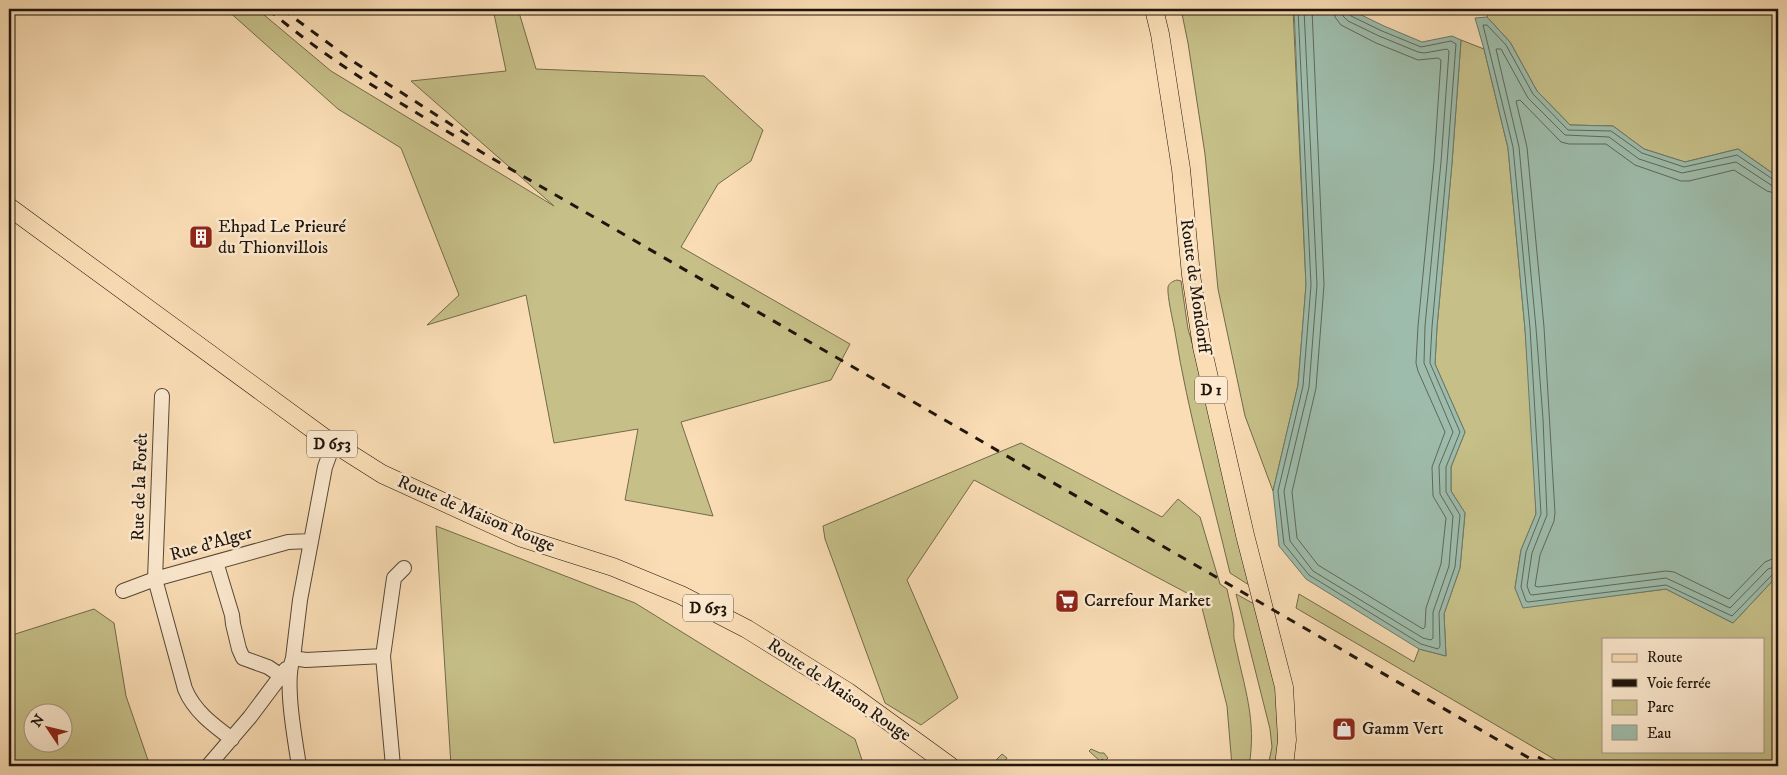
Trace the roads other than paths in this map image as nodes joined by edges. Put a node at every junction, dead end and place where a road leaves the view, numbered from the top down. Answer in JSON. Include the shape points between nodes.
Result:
{"nodes":[{"id":1,"x":1154,"y":9,"type":"edge"},
{"id":2,"x":9,"y":207,"type":"edge"},
{"id":3,"x":162,"y":396,"type":"dead end"},
{"id":4,"x":333,"y":445,"type":"junction"},
{"id":5,"x":311,"y":541,"type":"junction"},
{"id":6,"x":216,"y":562,"type":"junction"},
{"id":7,"x":404,"y":568,"type":"dead end"},
{"id":8,"x":155,"y":580,"type":"junction"},
{"id":9,"x":123,"y":590,"type":"dead end"},
{"id":10,"x":383,"y":656,"type":"junction"},
{"id":11,"x":288,"y":666,"type":"junction"},
{"id":12,"x":232,"y":739,"type":"junction"},
{"id":13,"x":208,"y":766,"type":"edge"},
{"id":14,"x":299,"y":766,"type":"edge"},
{"id":15,"x":393,"y":766,"type":"edge"},
{"id":16,"x":950,"y":766,"type":"edge"},
{"id":17,"x":1284,"y":766,"type":"edge"}],
"edges":[{"from":1,"to":17,"type":"main road","name":"Route de Mondorff","number":"D 1","via":[[1181,169],[1202,347],[1236,499],[1284,687],[1287,740]]},
{"from":2,"to":4,"type":"main road","name":"Route de Maison Rouge","number":"D 653"},
{"from":3,"to":8,"type":"street","name":"Rue de la Forêt"},
{"from":4,"to":5,"type":"street","via":[[325,467]]},
{"from":4,"to":16,"type":"main road","name":"Route de Maison Rouge","number":"D 653","via":[[382,474],[522,538],[613,567],[672,591],[747,629],[848,692]]},
{"from":5,"to":6,"type":"street","name":"Rue d'Alger","via":[[288,542]]},
{"from":5,"to":11,"type":"street"},
{"from":6,"to":8,"type":"street","name":"Rue d'Alger"},
{"from":6,"to":11,"type":"street","via":[[243,658],[268,667]]},
{"from":7,"to":10,"type":"street","via":[[394,578]]},
{"from":8,"to":9,"type":"street","name":"Rue d'Alger"},
{"from":8,"to":12,"type":"street","name":"Rue de la Forêt","via":[[190,701],[205,719]]},
{"from":10,"to":11,"type":"street","via":[[306,660]]},
{"from":10,"to":15,"type":"street"},
{"from":11,"to":12,"type":"street"},
{"from":11,"to":14,"type":"street"},
{"from":12,"to":13,"type":"street"}]}
